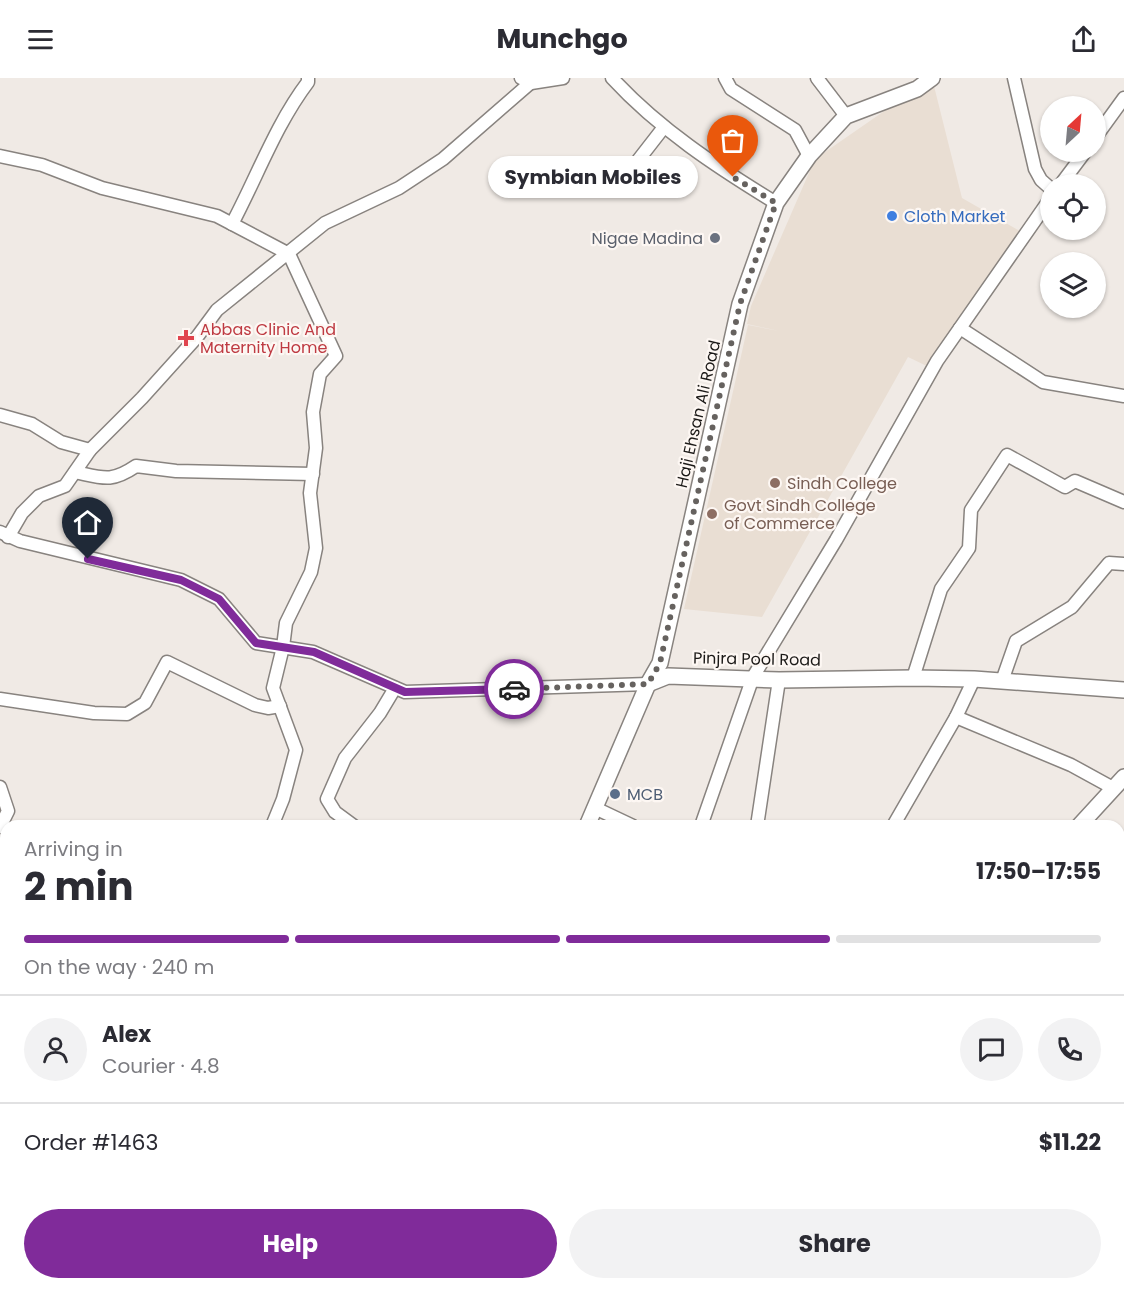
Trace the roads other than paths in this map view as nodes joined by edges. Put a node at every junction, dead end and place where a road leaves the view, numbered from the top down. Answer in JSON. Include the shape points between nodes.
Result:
{"nodes":[{"id":1,"x":308,"y":78,"type":"edge"},
{"id":2,"x":563,"y":78,"type":"edge"},
{"id":3,"x":612,"y":78,"type":"edge"},
{"id":4,"x":725,"y":78,"type":"edge"},
{"id":5,"x":817,"y":78,"type":"edge"},
{"id":6,"x":932,"y":78,"type":"edge"},
{"id":7,"x":1014,"y":78,"type":"edge"},
{"id":8,"x":529,"y":80,"type":"edge"},
{"id":9,"x":915,"y":83,"type":"edge"},
{"id":10,"x":1124,"y":98,"type":"edge"},
{"id":11,"x":846,"y":116,"type":"junction"},
{"id":12,"x":1106,"y":123,"type":"edge"},
{"id":13,"x":664,"y":127,"type":"junction"},
{"id":14,"x":0,"y":156,"type":"edge"},
{"id":15,"x":809,"y":156,"type":"junction"},
{"id":16,"x":1040,"y":178,"type":"edge"},
{"id":17,"x":615,"y":190,"type":"dead end"},
{"id":18,"x":776,"y":203,"type":"junction"},
{"id":19,"x":1040,"y":213,"type":"edge"},
{"id":20,"x":232,"y":225,"type":"junction"},
{"id":21,"x":289,"y":254,"type":"junction"},
{"id":22,"x":960,"y":328,"type":"junction"},
{"id":23,"x":1124,"y":396,"type":"edge"},
{"id":24,"x":0,"y":415,"type":"edge"},
{"id":25,"x":90,"y":450,"type":"junction"},
{"id":26,"x":75,"y":472,"type":"junction"},
{"id":27,"x":313,"y":474,"type":"junction"},
{"id":28,"x":1124,"y":502,"type":"edge"},
{"id":29,"x":4,"y":534,"type":"edge"},
{"id":30,"x":1124,"y":564,"type":"edge"},
{"id":31,"x":284,"y":647,"type":"junction"},
{"id":32,"x":753,"y":678,"type":"junction"},
{"id":33,"x":913,"y":678,"type":"junction"},
{"id":34,"x":974,"y":679,"type":"junction"},
{"id":35,"x":779,"y":680,"type":"junction"},
{"id":36,"x":1002,"y":681,"type":"junction"},
{"id":37,"x":648,"y":684,"type":"junction"},
{"id":38,"x":395,"y":688,"type":"junction"},
{"id":39,"x":1124,"y":690,"type":"edge"},
{"id":40,"x":0,"y":699,"type":"edge"},
{"id":41,"x":280,"y":706,"type":"junction"},
{"id":42,"x":956,"y":717,"type":"junction"},
{"id":43,"x":1124,"y":777,"type":"edge"},
{"id":44,"x":0,"y":787,"type":"edge"},
{"id":45,"x":1113,"y":788,"type":"junction"},
{"id":46,"x":595,"y":808,"type":"junction"},
{"id":47,"x":4,"y":820,"type":"edge"},
{"id":48,"x":275,"y":820,"type":"edge"},
{"id":49,"x":345,"y":820,"type":"edge"},
{"id":50,"x":590,"y":820,"type":"edge"},
{"id":51,"x":620,"y":820,"type":"edge"},
{"id":52,"x":702,"y":820,"type":"edge"},
{"id":53,"x":758,"y":820,"type":"edge"},
{"id":54,"x":896,"y":820,"type":"edge"},
{"id":55,"x":1084,"y":820,"type":"edge"}],
"edges":[{"from":1,"to":20,"type":"street","via":[[289,107]]},
{"from":2,"to":8,"type":"street"},
{"from":3,"to":13,"type":"street"},
{"from":4,"to":15,"type":"street","via":[[731,89],[795,130]]},
{"from":5,"to":11,"type":"street"},
{"from":6,"to":9,"type":"street","name":"Haji Ehsan Ali Road"},
{"from":7,"to":16,"type":"street"},
{"from":8,"to":21,"type":"street","via":[[443,159],[399,188],[325,223]]},
{"from":9,"to":11,"type":"street","name":"Haji Ehsan Ali Road"},
{"from":10,"to":12,"type":"street"},
{"from":11,"to":15,"type":"street","name":"Haji Ehsan Ali Road"},
{"from":13,"to":17,"type":"street"},
{"from":13,"to":18,"type":"street"},
{"from":14,"to":20,"type":"street","via":[[42,165],[102,188],[217,216]]},
{"from":15,"to":18,"type":"street","name":"Haji Ehsan Ali Road"},
{"from":18,"to":37,"type":"street","name":"Haji Ehsan Ali Road","via":[[740,304],[660,663]]},
{"from":19,"to":22,"type":"street"},
{"from":20,"to":21,"type":"street"},
{"from":21,"to":25,"type":"street","via":[[218,310],[142,398]]},
{"from":21,"to":27,"type":"street","via":[[336,357],[320,374],[313,412]]},
{"from":22,"to":23,"type":"street","via":[[1042,382]]},
{"from":22,"to":32,"type":"street"},
{"from":24,"to":25,"type":"street","via":[[32,424],[61,442]]},
{"from":25,"to":26,"type":"street"},
{"from":26,"to":27,"type":"street","via":[[119,478],[136,466],[176,471]]},
{"from":26,"to":29,"type":"street","via":[[65,486],[39,496]]},
{"from":27,"to":31,"type":"street","via":[[310,493],[316,549],[311,572],[286,624]]},
{"from":28,"to":33,"type":"street","via":[[1075,482],[1065,487],[1007,454],[971,510],[969,548],[941,589]]},
{"from":29,"to":31,"type":"street","name":"Pinjra Pool Road","via":[[181,580],[219,599],[256,643]]},
{"from":30,"to":36,"type":"street","via":[[1108,563],[1072,607],[1016,641]]},
{"from":31,"to":38,"type":"street","name":"Pinjra Pool Road","via":[[314,652]]},
{"from":31,"to":41,"type":"street","via":[[273,688]]},
{"from":32,"to":35,"type":"street","name":"Pinjra Pool Road"},
{"from":32,"to":37,"type":"street","name":"Pinjra Pool Road","via":[[668,676]]},
{"from":32,"to":52,"type":"street"},
{"from":33,"to":34,"type":"street","name":"Pinjra Pool Road"},
{"from":33,"to":35,"type":"street","name":"Pinjra Pool Road"},
{"from":34,"to":36,"type":"street","name":"Pinjra Pool Road"},
{"from":34,"to":42,"type":"street"},
{"from":35,"to":53,"type":"street"},
{"from":36,"to":39,"type":"street","name":"Pinjra Pool Road"},
{"from":37,"to":38,"type":"street","name":"Pinjra Pool Road","via":[[405,692]]},
{"from":37,"to":46,"type":"street","name":"Haji Ehsan Ali Road"},
{"from":38,"to":49,"type":"street","via":[[381,713],[345,758],[327,799],[334,812]]},
{"from":40,"to":41,"type":"street","via":[[127,714],[145,702],[167,662],[255,705]]},
{"from":41,"to":48,"type":"street","via":[[296,750]]},
{"from":42,"to":45,"type":"street","via":[[1071,765]]},
{"from":42,"to":54,"type":"street"},
{"from":43,"to":45,"type":"street"},
{"from":44,"to":47,"type":"street","via":[[8,811]]},
{"from":45,"to":55,"type":"street"},
{"from":46,"to":50,"type":"street","name":"Haji Ehsan Ali Road"},
{"from":46,"to":51,"type":"street"}]}
